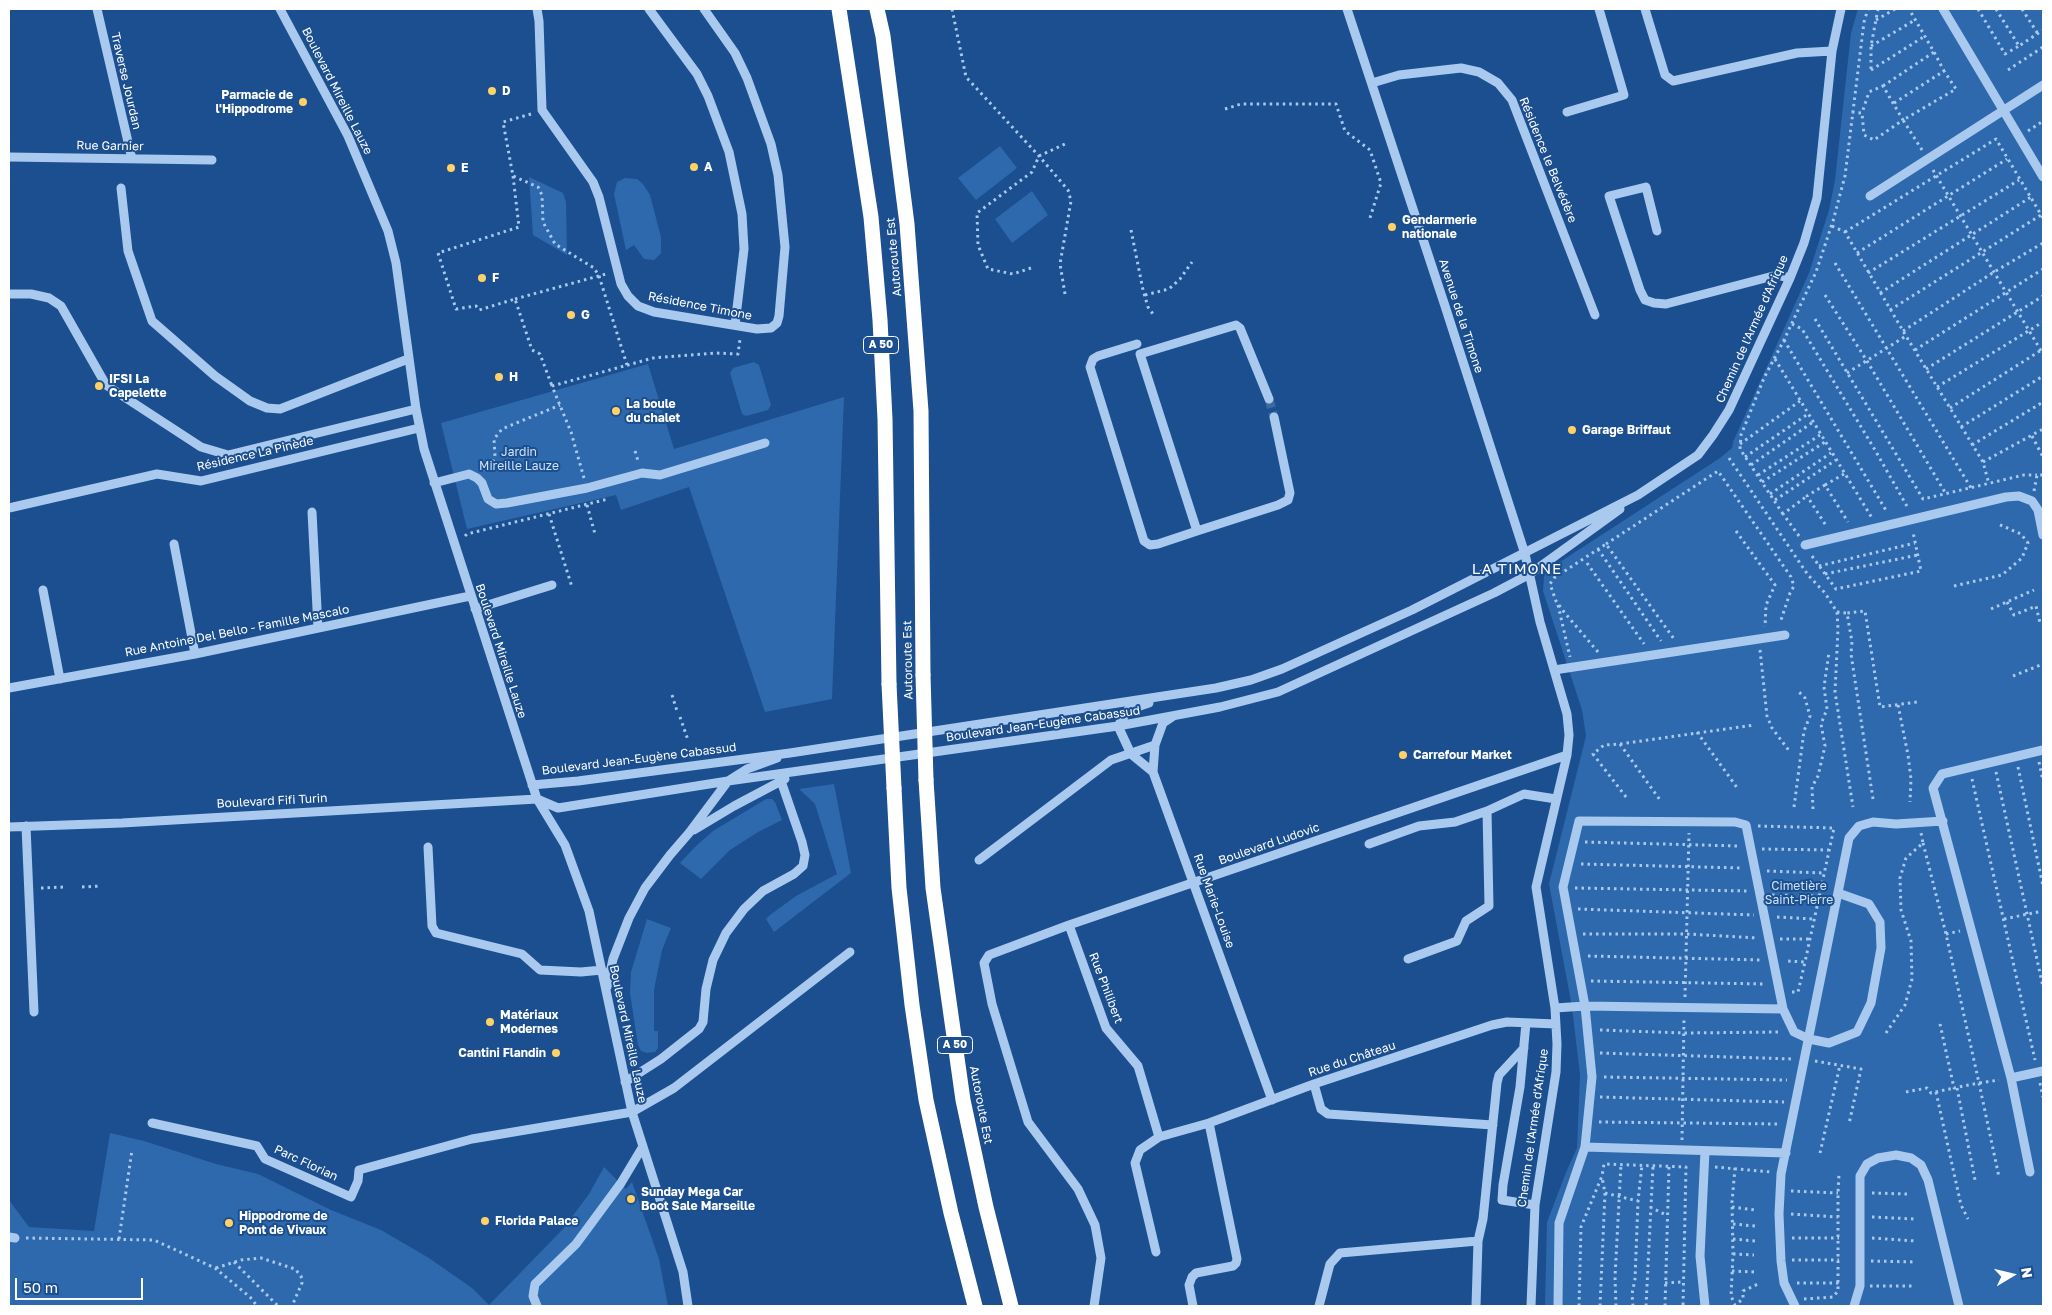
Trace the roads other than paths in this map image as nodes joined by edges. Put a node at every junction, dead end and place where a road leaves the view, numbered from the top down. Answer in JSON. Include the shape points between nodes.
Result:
{"nodes":[{"id":1,"x":97,"y":9,"type":"edge"},
{"id":2,"x":280,"y":9,"type":"edge"},
{"id":3,"x":537,"y":9,"type":"edge"},
{"id":4,"x":649,"y":9,"type":"edge"},
{"id":5,"x":704,"y":9,"type":"edge"},
{"id":6,"x":839,"y":9,"type":"edge"},
{"id":7,"x":877,"y":9,"type":"edge"},
{"id":8,"x":1347,"y":9,"type":"edge"},
{"id":9,"x":1599,"y":9,"type":"edge"},
{"id":10,"x":1645,"y":9,"type":"edge"},
{"id":11,"x":1841,"y":9,"type":"edge"},
{"id":12,"x":1942,"y":9,"type":"edge"},
{"id":13,"x":1832,"y":51,"type":"junction"},
{"id":14,"x":1372,"y":83,"type":"junction"},
{"id":15,"x":2043,"y":85,"type":"edge"},
{"id":16,"x":2003,"y":110,"type":"junction"},
{"id":17,"x":1567,"y":112,"type":"dead end"},
{"id":18,"x":9,"y":157,"type":"edge"},
{"id":19,"x":132,"y":159,"type":"junction"},
{"id":20,"x":212,"y":160,"type":"dead end"},
{"id":21,"x":2043,"y":177,"type":"edge"},
{"id":22,"x":121,"y":188,"type":"dead end"},
{"id":23,"x":1870,"y":196,"type":"dead end"},
{"id":24,"x":1657,"y":230,"type":"dead end"},
{"id":25,"x":1790,"y":278,"type":"junction"},
{"id":26,"x":9,"y":294,"type":"edge"},
{"id":27,"x":1596,"y":315,"type":"dead end"},
{"id":28,"x":735,"y":325,"type":"junction"},
{"id":29,"x":1138,"y":344,"type":"dead end"},
{"id":30,"x":408,"y":359,"type":"junction"},
{"id":31,"x":1269,"y":399,"type":"tunnel mouth"},
{"id":32,"x":416,"y":409,"type":"junction"},
{"id":33,"x":1274,"y":417,"type":"tunnel mouth"},
{"id":34,"x":419,"y":428,"type":"junction"},
{"id":35,"x":765,"y":443,"type":"dead end"},
{"id":36,"x":434,"y":483,"type":"junction"},
{"id":37,"x":1638,"y":495,"type":"junction"},
{"id":38,"x":9,"y":508,"type":"edge"},
{"id":39,"x":312,"y":512,"type":"dead end"},
{"id":40,"x":1197,"y":531,"type":"junction"},
{"id":41,"x":2043,"y":535,"type":"edge"},
{"id":42,"x":174,"y":544,"type":"dead end"},
{"id":43,"x":1805,"y":545,"type":"road end"},
{"id":44,"x":1524,"y":554,"type":"junction"},
{"id":45,"x":1530,"y":574,"type":"junction"},
{"id":46,"x":552,"y":585,"type":"dead end"},
{"id":47,"x":43,"y":590,"type":"dead end"},
{"id":48,"x":470,"y":596,"type":"junction"},
{"id":49,"x":475,"y":609,"type":"junction"},
{"id":50,"x":318,"y":628,"type":"junction"},
{"id":51,"x":1783,"y":635,"type":"road end"},
{"id":52,"x":1319,"y":653,"type":"junction"},
{"id":53,"x":195,"y":654,"type":"junction"},
{"id":54,"x":1327,"y":669,"type":"junction"},
{"id":55,"x":1554,"y":670,"type":"junction"},
{"id":56,"x":60,"y":680,"type":"junction"},
{"id":57,"x":9,"y":688,"type":"edge"},
{"id":58,"x":1170,"y":695,"type":"junction"},
{"id":59,"x":1174,"y":716,"type":"junction"},
{"id":60,"x":1118,"y":726,"type":"junction"},
{"id":61,"x":1155,"y":745,"type":"junction"},
{"id":62,"x":2040,"y":751,"type":"edge"},
{"id":63,"x":790,"y":753,"type":"junction"},
{"id":64,"x":1131,"y":754,"type":"junction"},
{"id":65,"x":1567,"y":755,"type":"junction"},
{"id":66,"x":797,"y":772,"type":"junction"},
{"id":67,"x":1153,"y":772,"type":"junction"},
{"id":68,"x":728,"y":781,"type":"junction"},
{"id":69,"x":781,"y":781,"type":"junction"},
{"id":70,"x":532,"y":785,"type":"junction"},
{"id":71,"x":536,"y":799,"type":"junction"},
{"id":72,"x":1556,"y":799,"type":"junction"},
{"id":73,"x":1486,"y":811,"type":"junction"},
{"id":74,"x":1943,"y":821,"type":"junction"},
{"id":75,"x":26,"y":826,"type":"junction"},
{"id":76,"x":9,"y":827,"type":"edge"},
{"id":77,"x":689,"y":833,"type":"junction"},
{"id":78,"x":1369,"y":844,"type":"dead end"},
{"id":79,"x":428,"y":847,"type":"dead end"},
{"id":80,"x":979,"y":860,"type":"dead end"},
{"id":81,"x":1194,"y":883,"type":"junction"},
{"id":82,"x":1838,"y":893,"type":"junction"},
{"id":83,"x":1069,"y":925,"type":"junction"},
{"id":84,"x":850,"y":952,"type":"dead end"},
{"id":85,"x":1408,"y":959,"type":"dead end"},
{"id":86,"x":602,"y":970,"type":"junction"},
{"id":87,"x":606,"y":992,"type":"junction"},
{"id":88,"x":1585,"y":1006,"type":"junction"},
{"id":89,"x":1555,"y":1008,"type":"junction"},
{"id":90,"x":1783,"y":1009,"type":"junction"},
{"id":91,"x":34,"y":1012,"type":"dead end"},
{"id":92,"x":1526,"y":1023,"type":"junction"},
{"id":93,"x":1556,"y":1024,"type":"junction"},
{"id":94,"x":1809,"y":1039,"type":"junction"},
{"id":95,"x":1524,"y":1048,"type":"junction"},
{"id":96,"x":2040,"y":1072,"type":"edge"},
{"id":97,"x":2011,"y":1078,"type":"junction"},
{"id":98,"x":625,"y":1082,"type":"junction"},
{"id":99,"x":1314,"y":1084,"type":"junction"},
{"id":100,"x":1272,"y":1100,"type":"junction"},
{"id":101,"x":632,"y":1112,"type":"junction"},
{"id":102,"x":1209,"y":1122,"type":"junction"},
{"id":103,"x":152,"y":1124,"type":"dead end"},
{"id":104,"x":1493,"y":1125,"type":"junction"},
{"id":105,"x":1159,"y":1137,"type":"junction"},
{"id":106,"x":1585,"y":1147,"type":"junction"},
{"id":107,"x":642,"y":1148,"type":"junction"},
{"id":108,"x":1705,"y":1151,"type":"junction"},
{"id":109,"x":1786,"y":1153,"type":"junction"},
{"id":110,"x":2030,"y":1172,"type":"dead end"},
{"id":111,"x":1535,"y":1205,"type":"junction"},
{"id":112,"x":1478,"y":1241,"type":"junction"},
{"id":113,"x":1156,"y":1252,"type":"dead end"},
{"id":114,"x":1793,"y":1304,"type":"edge"},
{"id":115,"x":537,"y":1306,"type":"edge"},
{"id":116,"x":688,"y":1306,"type":"edge"},
{"id":117,"x":975,"y":1306,"type":"edge"},
{"id":118,"x":1011,"y":1306,"type":"edge"},
{"id":119,"x":1094,"y":1306,"type":"edge"},
{"id":120,"x":1193,"y":1306,"type":"edge"},
{"id":121,"x":1319,"y":1306,"type":"edge"},
{"id":122,"x":1476,"y":1306,"type":"edge"},
{"id":123,"x":1531,"y":1306,"type":"edge"},
{"id":124,"x":1558,"y":1306,"type":"edge"},
{"id":125,"x":1706,"y":1306,"type":"edge"},
{"id":126,"x":1854,"y":1306,"type":"edge"},
{"id":127,"x":1959,"y":1306,"type":"edge"}],
"edges":[{"from":1,"to":19,"type":"street","name":"Traverse Jourdan"},
{"from":2,"to":30,"type":"street","name":"Boulevard Mireille Lauze","via":[[348,136],[388,231],[396,263]]},
{"from":3,"to":28,"type":"street","name":"Résidence Timone","via":[[542,110],[593,182],[621,284],[628,296],[638,306],[654,312]]},
{"from":4,"to":28,"type":"street","via":[[696,74],[729,152],[742,214],[744,249]]},
{"from":5,"to":28,"type":"street","name":"Résidence Timone","via":[[735,53],[747,78],[771,144],[782,205],[786,247],[777,323],[771,328],[757,329]]},
{"from":6,"to":117,"type":"highway","name":"Autoroute Est","number":"A 50","bridge":true,"via":[[871,218],[880,320],[889,684],[899,888],[925,1091],[950,1213]]},
{"from":7,"to":118,"type":"highway","name":"Autoroute Est","number":"A 50","bridge":true,"via":[[907,224],[922,411],[923,676],[933,888],[963,1100]]},
{"from":8,"to":14,"type":"street","name":"Avenue de la Timone"},
{"from":9,"to":17,"type":"street","via":[[1624,95]]},
{"from":10,"to":13,"type":"street","via":[[1666,76],[1673,81],[1797,53]]},
{"from":11,"to":13,"type":"street","name":"Chemin de l'Armée d'Afrique"},
{"from":12,"to":16,"type":"street"},
{"from":13,"to":25,"type":"street","name":"Chemin de l'Armée d'Afrique","via":[[1818,198]]},
{"from":14,"to":27,"type":"street","name":"Résidence le Belvédère","via":[[1399,74],[1461,68],[1479,72],[1498,83],[1512,100]]},
{"from":14,"to":44,"type":"street","name":"Avenue de la Timone"},
{"from":15,"to":16,"type":"street"},
{"from":16,"to":21,"type":"street"},
{"from":16,"to":23,"type":"street"},
{"from":18,"to":19,"type":"street","name":"Rue Garnier"},
{"from":19,"to":20,"type":"street","name":"Rue Garnier"},
{"from":22,"to":30,"type":"street","via":[[128,251],[152,321],[215,376],[250,401],[280,409]]},
{"from":24,"to":25,"type":"street","via":[[1646,187],[1609,196],[1645,300],[1666,304],[1777,275]]},
{"from":25,"to":37,"type":"street","name":"Chemin de l'Armée d'Afrique","via":[[1729,410],[1713,435],[1698,455]]},
{"from":26,"to":32,"type":"street","via":[[49,298],[61,306],[106,386],[202,447],[228,455]]},
{"from":29,"to":40,"type":"street","via":[[1098,356],[1090,367],[1144,541],[1150,545],[1158,544]]},
{"from":30,"to":32,"type":"street","name":"Boulevard Mireille Lauze"},
{"from":31,"to":40,"type":"street","via":[[1236,325],[1140,354]]},
{"from":32,"to":34,"type":"street","name":"Boulevard Mireille Lauze"},
{"from":33,"to":40,"type":"street","via":[[1290,493],[1288,500]]},
{"from":34,"to":36,"type":"street","name":"Boulevard Mireille Lauze"},
{"from":34,"to":38,"type":"street","name":"Résidence La Pinède","via":[[201,481],[157,474]]},
{"from":35,"to":36,"type":"street","via":[[660,475],[642,473],[587,488],[496,504],[488,499],[482,483],[469,474]]},
{"from":36,"to":48,"type":"street","name":"Boulevard Mireille Lauze"},
{"from":37,"to":44,"type":"street","name":"Chemin de l'Armée d'Afrique"},
{"from":37,"to":45,"type":"street","name":"Boulevard Jean-Eugène Cabassud"},
{"from":39,"to":50,"type":"street"},
{"from":41,"to":43,"type":"street","via":[[2038,510],[2032,501],[2019,496]]},
{"from":42,"to":53,"type":"street"},
{"from":44,"to":45,"type":"street","name":"Avenue de la Timone"},
{"from":44,"to":52,"type":"street","name":"Boulevard Jean-Eugène Cabassud"},
{"from":45,"to":54,"type":"street","name":"Boulevard Jean-Eugène Cabassud"},
{"from":45,"to":55,"type":"street","name":"Chemin de l'Armée d'Afrique"},
{"from":46,"to":49,"type":"street"},
{"from":47,"to":56,"type":"street"},
{"from":48,"to":49,"type":"street","name":"Boulevard Mireille Lauze"},
{"from":48,"to":50,"type":"street","name":"Rue Antoine Del Bello - Famille Mascalo"},
{"from":49,"to":70,"type":"street","name":"Boulevard Mireille Lauze"},
{"from":50,"to":53,"type":"street","name":"Rue Antoine Del Bello - Famille Mascalo"},
{"from":51,"to":55,"type":"street"},
{"from":52,"to":54,"type":"street"},
{"from":52,"to":58,"type":"street","name":"Boulevard Jean-Eugène Cabassud","via":[[1251,680]]},
{"from":53,"to":56,"type":"street","name":"Rue Antoine Del Bello - Famille Mascalo"},
{"from":54,"to":59,"type":"street","name":"Boulevard Jean-Eugène Cabassud","via":[[1256,699]]},
{"from":55,"to":65,"type":"street","name":"Chemin de l'Armée d'Afrique","via":[[1567,714]]},
{"from":56,"to":57,"type":"street","name":"Rue Antoine Del Bello - Famille Mascalo"},
{"from":58,"to":60,"type":"street","via":[[1128,710]]},
{"from":58,"to":63,"type":"street","name":"Boulevard Jean-Eugène Cabassud"},
{"from":59,"to":60,"type":"street","name":"Boulevard Jean-Eugène Cabassud"},
{"from":59,"to":61,"type":"street","name":"Rue Marie-Louise","via":[[1163,723]]},
{"from":60,"to":64,"type":"street"},
{"from":60,"to":66,"type":"street","name":"Boulevard Jean-Eugène Cabassud"},
{"from":61,"to":64,"type":"street"},
{"from":61,"to":67,"type":"street","name":"Rue Marie-Louise"},
{"from":62,"to":74,"type":"street","via":[[1942,774],[1933,788]]},
{"from":63,"to":68,"type":"street","via":[[747,769]]},
{"from":63,"to":70,"type":"street","name":"Boulevard Jean-Eugène Cabassud"},
{"from":64,"to":67,"type":"street"},
{"from":64,"to":80,"type":"street","via":[[1111,760]]},
{"from":65,"to":72,"type":"street","name":"Chemin de l'Armée d'Afrique"},
{"from":65,"to":81,"type":"street","name":"Boulevard Ludovic"},
{"from":66,"to":68,"type":"street","name":"Boulevard Jean-Eugène Cabassud"},
{"from":66,"to":69,"type":"street"},
{"from":67,"to":81,"type":"street","name":"Rue Marie-Louise"},
{"from":68,"to":71,"type":"street","name":"Boulevard Jean-Eugène Cabassud","via":[[558,808]]},
{"from":68,"to":77,"type":"street"},
{"from":69,"to":77,"type":"street"},
{"from":69,"to":98,"type":"street","via":[[802,842],[803,866],[763,891],[726,933],[713,960],[703,1022],[699,1029]]},
{"from":70,"to":71,"type":"street","name":"Boulevard Mireille Lauze"},
{"from":71,"to":75,"type":"street","name":"Boulevard Fifi Turin"},
{"from":71,"to":86,"type":"street","name":"Boulevard Mireille Lauze","via":[[565,845],[589,911]]},
{"from":72,"to":73,"type":"street","via":[[1524,794]]},
{"from":72,"to":89,"type":"street","name":"Chemin de l'Armée d'Afrique","via":[[1536,886]]},
{"from":73,"to":78,"type":"street","via":[[1455,822],[1419,826]]},
{"from":73,"to":85,"type":"street","via":[[1489,906],[1466,921],[1457,941]]},
{"from":74,"to":82,"type":"street","via":[[1873,822],[1859,826],[1849,838]]},
{"from":74,"to":97,"type":"street"},
{"from":75,"to":76,"type":"street","name":"Boulevard Fifi Turin"},
{"from":75,"to":91,"type":"street"},
{"from":77,"to":87,"type":"street","via":[[645,888],[632,912],[613,959]]},
{"from":79,"to":86,"type":"street","via":[[432,926],[436,933],[522,954],[540,970]]},
{"from":81,"to":83,"type":"street","name":"Boulevard Ludovic"},
{"from":81,"to":100,"type":"street","name":"Rue Marie-Louise"},
{"from":82,"to":94,"type":"street"},
{"from":82,"to":94,"type":"street","via":[[1869,904],[1880,922],[1881,948],[1871,1003],[1857,1032],[1829,1043]]},
{"from":83,"to":105,"type":"street","name":"Rue Philibert","via":[[1106,1028],[1138,1066]]},
{"from":83,"to":119,"type":"street","name":"Boulevard Ludovic","via":[[989,954],[984,963],[992,1004],[1028,1122],[1078,1189],[1095,1225],[1101,1258]]},
{"from":84,"to":101,"type":"street","via":[[674,1088]]},
{"from":86,"to":87,"type":"street","name":"Boulevard Mireille Lauze"},
{"from":87,"to":98,"type":"street","name":"Boulevard Mireille Lauze"},
{"from":88,"to":89,"type":"street"},
{"from":88,"to":90,"type":"street"},
{"from":88,"to":90,"type":"street","via":[[1563,887],[1579,821],[1735,822],[1746,825]]},
{"from":88,"to":106,"type":"street","via":[[1592,1076]]},
{"from":89,"to":93,"type":"street","name":"Chemin de l'Armée d'Afrique"},
{"from":90,"to":94,"type":"street","via":[[1794,1032]]},
{"from":92,"to":93,"type":"street","name":"Rue du Château"},
{"from":92,"to":95,"type":"street"},
{"from":92,"to":99,"type":"street","name":"Rue du Château","via":[[1492,1025]]},
{"from":93,"to":111,"type":"street","name":"Chemin de l'Armée d'Afrique","via":[[1556,1072]]},
{"from":94,"to":109,"type":"street"},
{"from":95,"to":104,"type":"street","via":[[1499,1075]]},
{"from":95,"to":111,"type":"street","via":[[1502,1200]]},
{"from":96,"to":97,"type":"street"},
{"from":97,"to":110,"type":"street"},
{"from":98,"to":101,"type":"street","name":"Boulevard Mireille Lauze"},
{"from":99,"to":100,"type":"street","name":"Rue du Château"},
{"from":99,"to":104,"type":"street","via":[[1321,1109],[1328,1114]]},
{"from":100,"to":102,"type":"street","name":"Rue du Château"},
{"from":101,"to":103,"type":"street","name":"Parc Florian","via":[[472,1139],[358,1170],[358,1181],[351,1197],[265,1159],[257,1146]]},
{"from":101,"to":107,"type":"street","name":"Boulevard Mireille Lauze"},
{"from":102,"to":105,"type":"street","name":"Rue du Château"},
{"from":102,"to":120,"type":"street","via":[[1236,1263],[1196,1273],[1189,1285]]},
{"from":104,"to":112,"type":"street"},
{"from":105,"to":113,"type":"street","via":[[1140,1150],[1135,1163]]},
{"from":106,"to":108,"type":"street"},
{"from":106,"to":124,"type":"street","via":[[1559,1223]]},
{"from":107,"to":115,"type":"street","via":[[576,1244],[535,1284],[533,1296]]},
{"from":107,"to":116,"type":"street","name":"Boulevard Mireille Lauze","via":[[683,1272]]},
{"from":108,"to":109,"type":"street"},
{"from":108,"to":125,"type":"street","via":[[1700,1256]]},
{"from":109,"to":114,"type":"street","via":[[1780,1190],[1779,1238],[1784,1283]]},
{"from":111,"to":123,"type":"street","name":"Chemin de l'Armée d'Afrique"},
{"from":112,"to":121,"type":"street","via":[[1340,1253],[1330,1264]]},
{"from":112,"to":122,"type":"street"},
{"from":126,"to":127,"type":"street","via":[[1860,1286],[1860,1176],[1867,1164],[1896,1155],[1911,1158],[1921,1165],[1928,1180]]}]}
